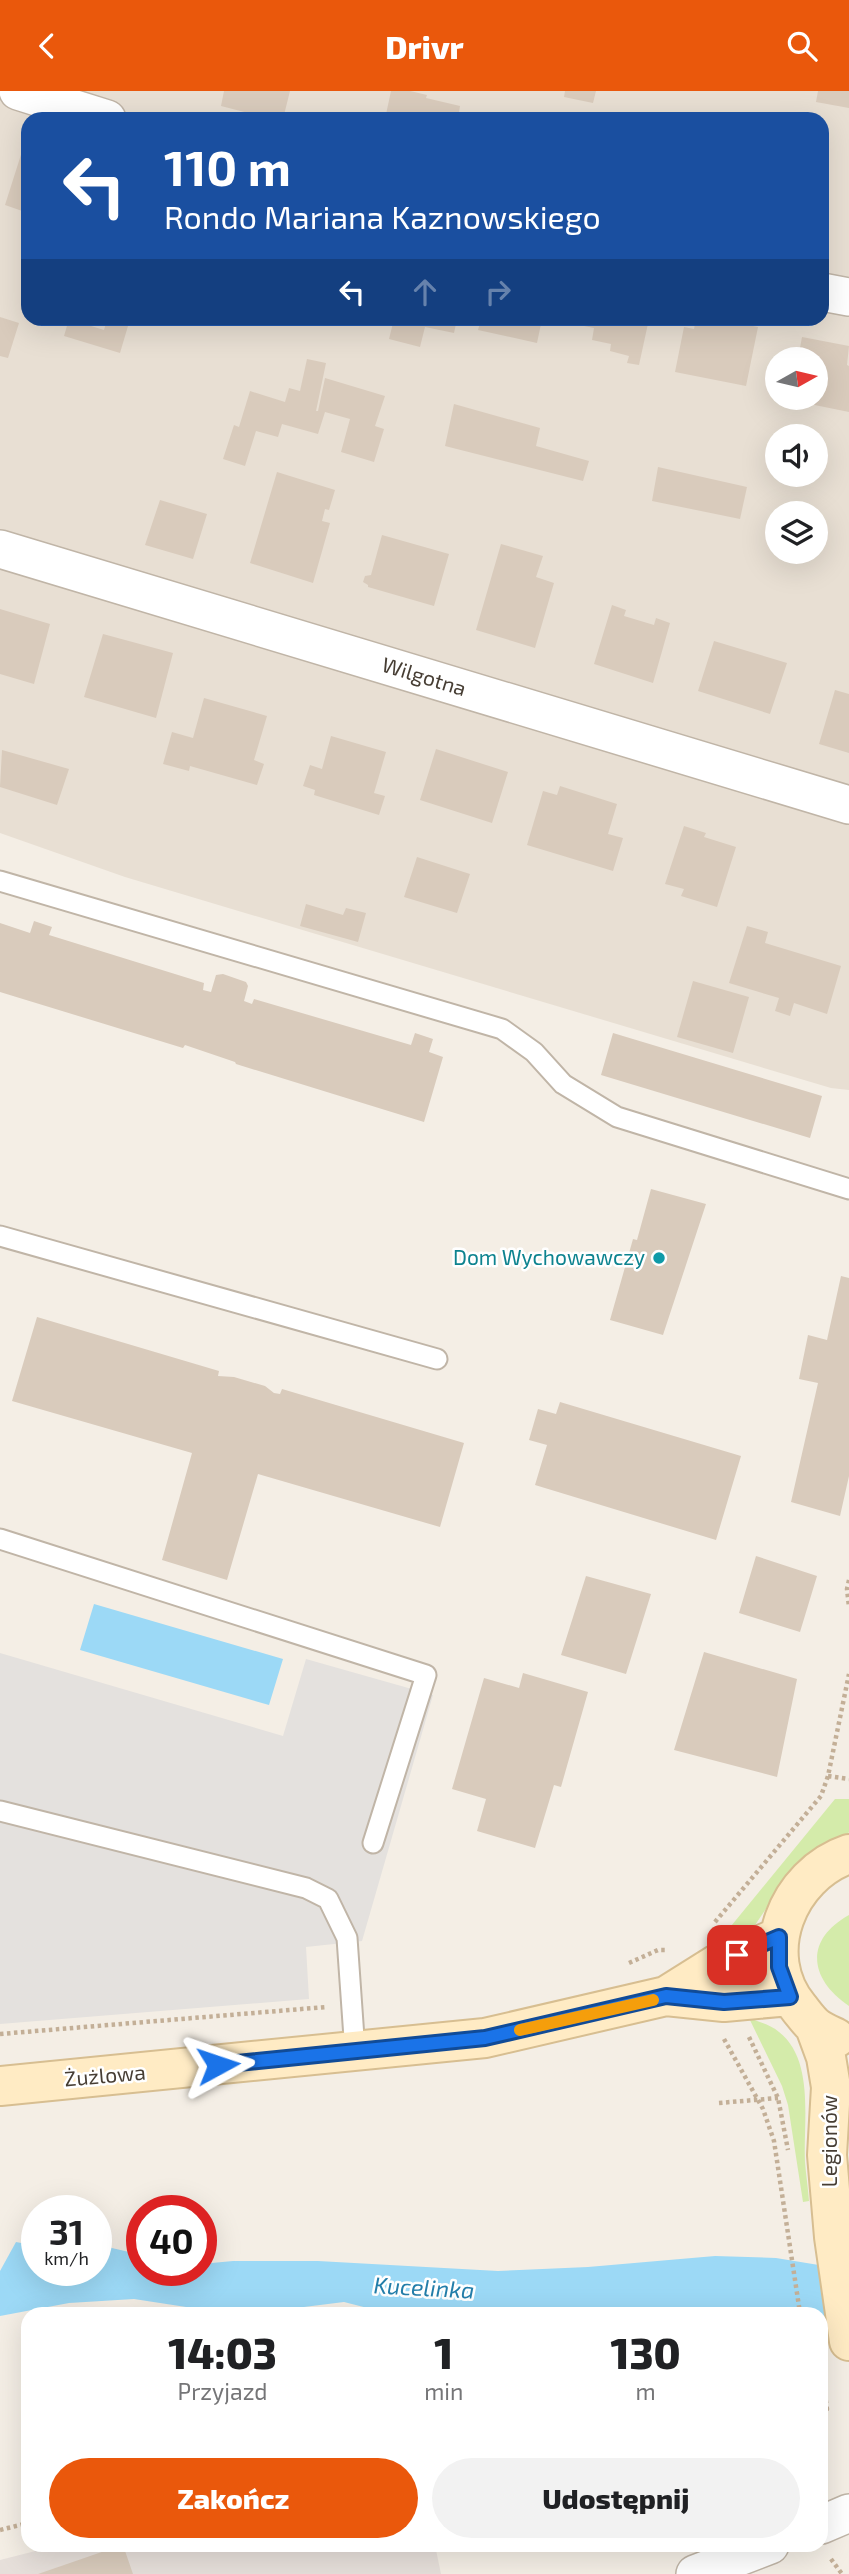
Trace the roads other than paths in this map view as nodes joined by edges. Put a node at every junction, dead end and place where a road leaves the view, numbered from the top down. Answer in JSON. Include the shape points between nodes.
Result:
{"nodes":[{"id":1,"x":18,"y":91,"type":"edge"},
{"id":2,"x":85,"y":112,"type":"edge"},
{"id":3,"x":829,"y":293,"type":"edge"},
{"id":4,"x":849,"y":297,"type":"edge"},
{"id":5,"x":0,"y":549,"type":"edge"},
{"id":6,"x":849,"y":804,"type":"edge"},
{"id":7,"x":0,"y":881,"type":"edge"},
{"id":8,"x":849,"y":1189,"type":"edge"},
{"id":9,"x":0,"y":1236,"type":"edge"},
{"id":10,"x":437,"y":1359,"type":"dead end"},
{"id":11,"x":0,"y":1539,"type":"edge"},
{"id":12,"x":0,"y":1811,"type":"edge"},
{"id":13,"x":373,"y":1843,"type":"dead end"},
{"id":14,"x":848,"y":1854,"type":"edge"},
{"id":15,"x":779,"y":1937,"type":"junction"},
{"id":16,"x":666,"y":1996,"type":"junction"},
{"id":17,"x":790,"y":1997,"type":"junction"},
{"id":18,"x":815,"y":2027,"type":"junction"},
{"id":19,"x":849,"y":2045,"type":"edge"},
{"id":20,"x":355,"y":2052,"type":"junction"},
{"id":21,"x":0,"y":2086,"type":"edge"},
{"id":22,"x":849,"y":2341,"type":"edge"},
{"id":23,"x":849,"y":2513,"type":"edge"},
{"id":24,"x":828,"y":2522,"type":"edge"},
{"id":25,"x":752,"y":2552,"type":"edge"},
{"id":26,"x":695,"y":2574,"type":"edge"}],
"edges":[{"from":1,"to":2,"type":"street"},
{"from":3,"to":4,"type":"street"},
{"from":5,"to":6,"type":"street","name":"Wilgotna"},
{"from":7,"to":8,"type":"lane","via":[[502,1029],[534,1052],[562,1084],[617,1117]]},
{"from":9,"to":10,"type":"lane"},
{"from":11,"to":13,"type":"lane","via":[[426,1675]]},
{"from":12,"to":20,"type":"lane","via":[[306,1888],[328,1899],[347,1938]]},
{"from":14,"to":15,"type":"street","via":[[821,1867],[801,1886],[787,1909]]},
{"from":15,"to":16,"type":"street","name":"Żużlowa","via":[[717,1964]]},
{"from":15,"to":17,"type":"street","via":[[779,1967]]},
{"from":16,"to":17,"type":"street","name":"Żużlowa","via":[[724,2002]]},
{"from":16,"to":20,"type":"street","name":"Żużlowa","via":[[485,2038]]},
{"from":17,"to":18,"type":"street"},
{"from":18,"to":19,"type":"street"},
{"from":18,"to":22,"type":"street","name":"Legionów","via":[[831,2087],[827,2155]]},
{"from":20,"to":21,"type":"street","name":"Żużlowa"},
{"from":23,"to":24,"type":"street"},
{"from":25,"to":26,"type":"street"}]}
